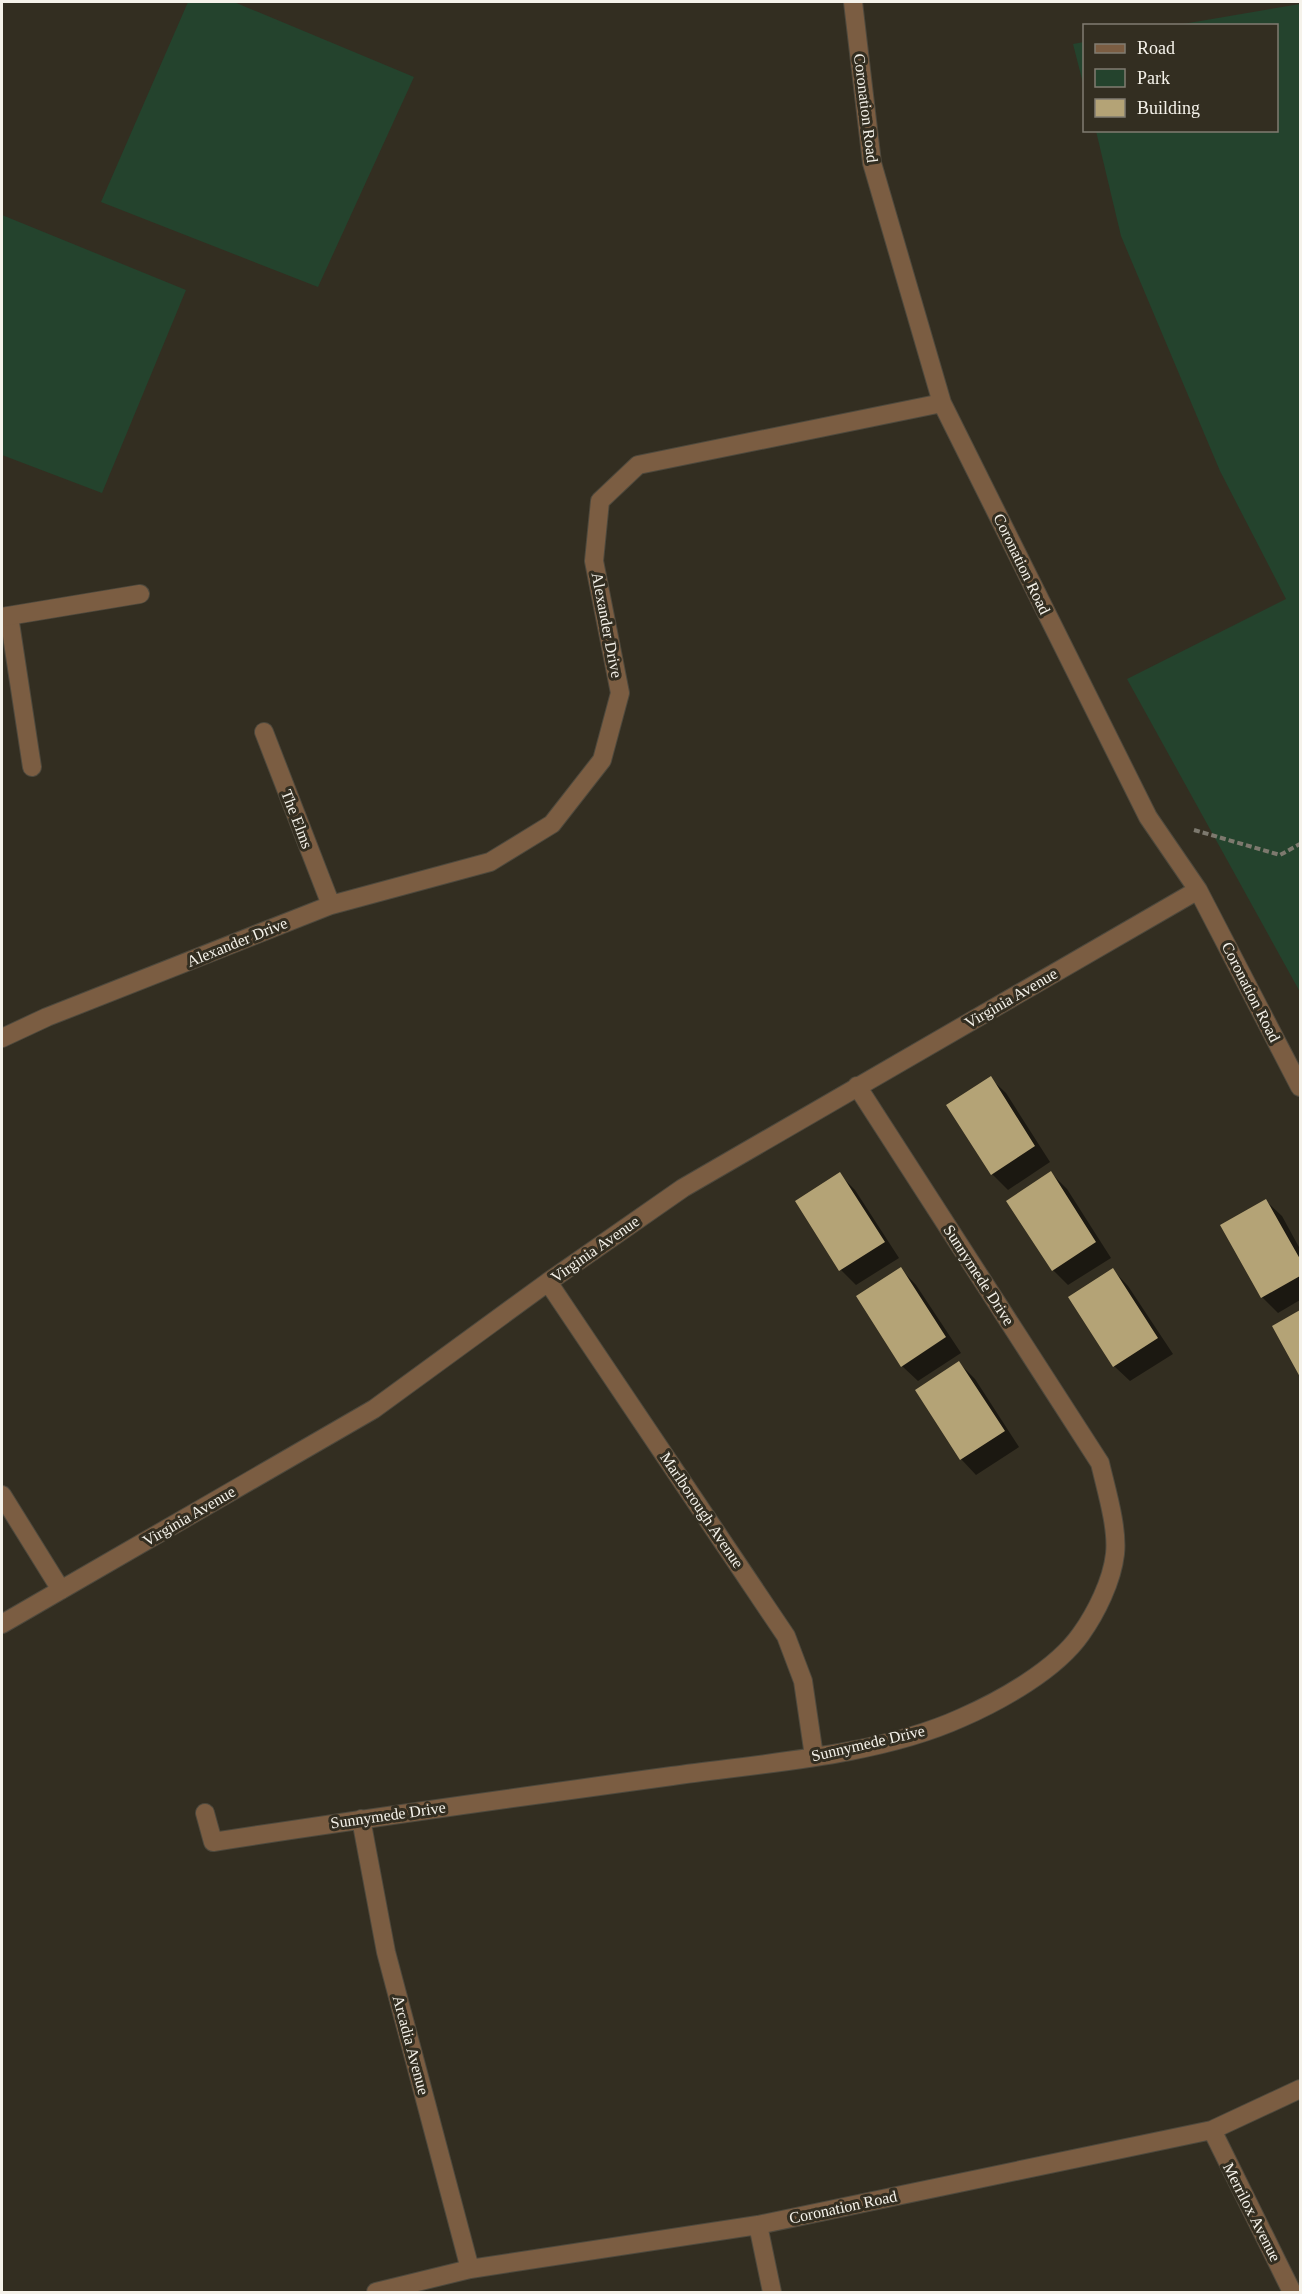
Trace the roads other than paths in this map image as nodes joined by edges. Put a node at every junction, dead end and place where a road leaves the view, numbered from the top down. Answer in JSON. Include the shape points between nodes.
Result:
{"nodes":[{"id":1,"x":853,"y":2,"type":"edge"},
{"id":2,"x":942,"y":403,"type":"junction"},
{"id":3,"x":140,"y":594,"type":"dead end"},
{"id":4,"x":5,"y":616,"type":"edge"},
{"id":5,"x":264,"y":732,"type":"dead end"},
{"id":6,"x":32,"y":767,"type":"dead end"},
{"id":7,"x":1198,"y":890,"type":"junction"},
{"id":8,"x":331,"y":905,"type":"junction"},
{"id":9,"x":2,"y":1038,"type":"edge"},
{"id":10,"x":857,"y":1086,"type":"junction"},
{"id":11,"x":1300,"y":1087,"type":"edge"},
{"id":12,"x":548,"y":1282,"type":"junction"},
{"id":13,"x":2,"y":1495,"type":"edge"},
{"id":14,"x":61,"y":1590,"type":"junction"},
{"id":15,"x":2,"y":1624,"type":"edge"},
{"id":16,"x":814,"y":1756,"type":"junction"},
{"id":17,"x":205,"y":1813,"type":"dead end"},
{"id":18,"x":361,"y":1819,"type":"junction"},
{"id":19,"x":1300,"y":2089,"type":"edge"},
{"id":20,"x":1212,"y":2130,"type":"junction"},
{"id":21,"x":758,"y":2225,"type":"junction"},
{"id":22,"x":470,"y":2269,"type":"junction"},
{"id":23,"x":376,"y":2292,"type":"edge"},
{"id":24,"x":772,"y":2292,"type":"edge"},
{"id":25,"x":1293,"y":2292,"type":"edge"}],
"edges":[{"from":1,"to":2,"type":"street","name":"Coronation Road","via":[[872,164]]},
{"from":2,"to":7,"type":"street","name":"Coronation Road","via":[[1148,817]]},
{"from":2,"to":8,"type":"street","name":"Alexander Drive","via":[[638,465],[600,501],[594,561],[620,693],[602,760],[552,824],[490,862]]},
{"from":3,"to":4,"type":"street"},
{"from":4,"to":6,"type":"street"},
{"from":5,"to":8,"type":"street","name":"The Elms"},
{"from":7,"to":10,"type":"street","name":"Virginia Avenue"},
{"from":7,"to":11,"type":"street","name":"Coronation Road"},
{"from":8,"to":9,"type":"street","name":"Alexander Drive"},
{"from":10,"to":12,"type":"street","name":"Virginia Avenue","via":[[683,1188]]},
{"from":10,"to":16,"type":"street","name":"Sunnymede Drive","via":[[1100,1463],[1115,1554],[1104,1593],[1080,1635],[1045,1670],[960,1719],[895,1740]]},
{"from":12,"to":14,"type":"street","name":"Virginia Avenue","via":[[374,1409]]},
{"from":12,"to":16,"type":"street","name":"Marlborough Avenue","via":[[786,1636],[803,1681]]},
{"from":13,"to":14,"type":"street"},
{"from":14,"to":15,"type":"street","name":"Virginia Avenue"},
{"from":16,"to":18,"type":"street","name":"Sunnymede Drive"},
{"from":17,"to":18,"type":"street","name":"Sunnymede Drive","via":[[213,1842]]},
{"from":18,"to":22,"type":"street","name":"Arcadia Avenue","via":[[386,1952]]},
{"from":19,"to":20,"type":"street","name":"Coronation Road"},
{"from":20,"to":21,"type":"street","name":"Coronation Road"},
{"from":20,"to":25,"type":"street","name":"Merrilox Avenue"},
{"from":21,"to":22,"type":"street","name":"Coronation Road"},
{"from":21,"to":24,"type":"street"},
{"from":22,"to":23,"type":"street","name":"Coronation Road"}]}
